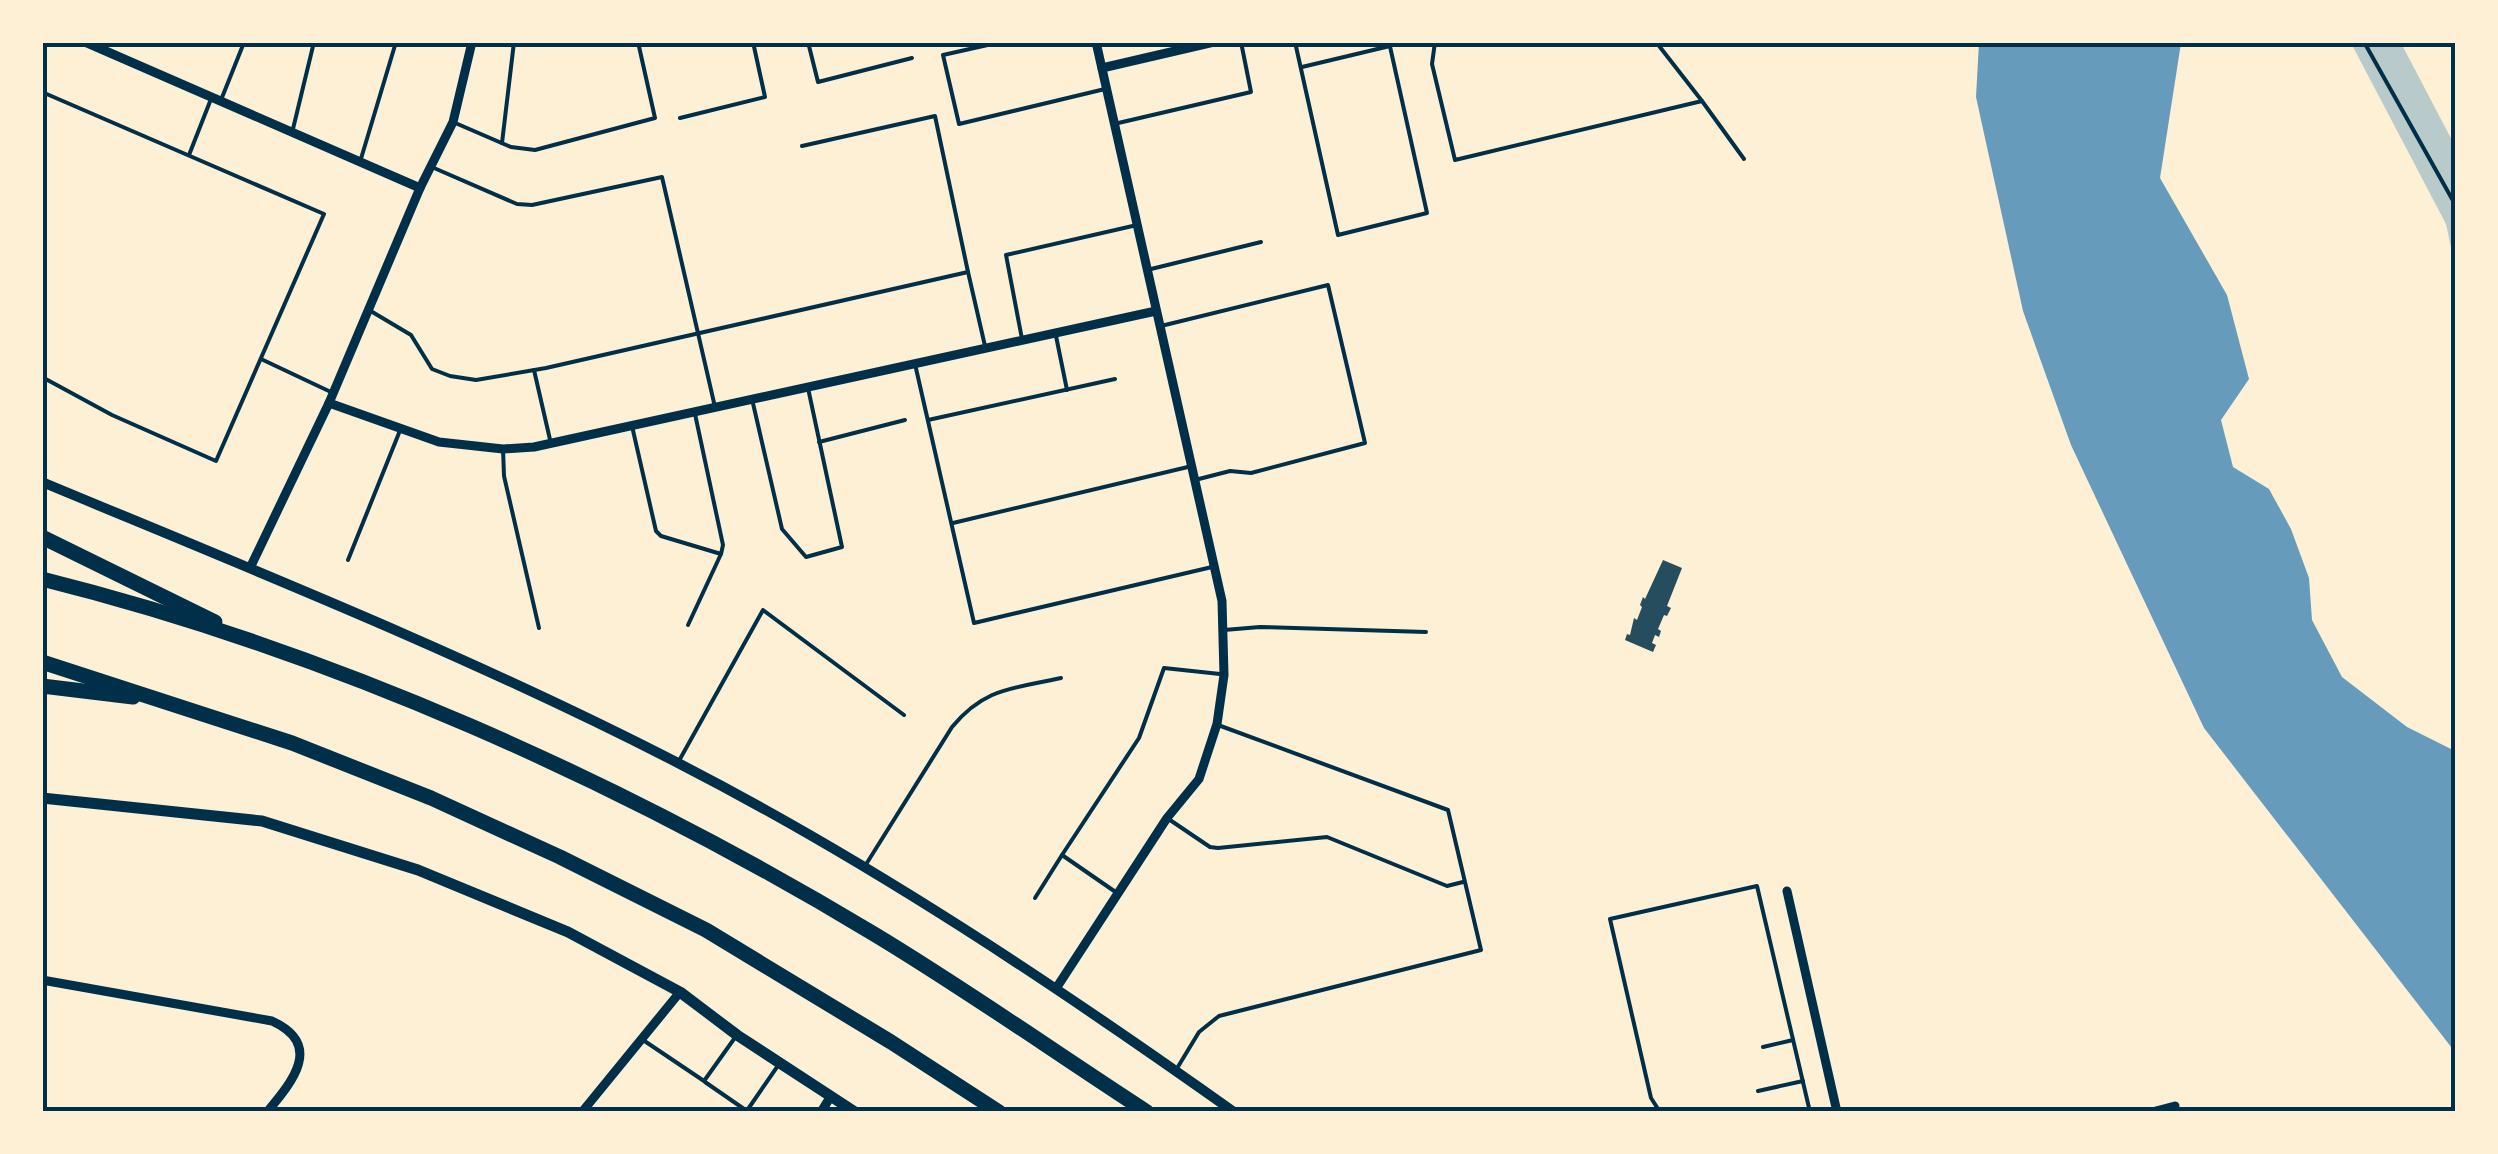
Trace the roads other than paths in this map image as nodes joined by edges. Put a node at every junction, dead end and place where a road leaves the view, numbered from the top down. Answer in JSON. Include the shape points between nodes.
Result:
{"nodes":[{"id":1,"x":84,"y":42,"type":"edge"},
{"id":2,"x":314,"y":42,"type":"edge"},
{"id":3,"x":396,"y":42,"type":"edge"},
{"id":4,"x":472,"y":42,"type":"edge"},
{"id":5,"x":514,"y":42,"type":"edge"},
{"id":6,"x":638,"y":42,"type":"edge"},
{"id":7,"x":753,"y":42,"type":"edge"},
{"id":8,"x":808,"y":42,"type":"edge"},
{"id":9,"x":1000,"y":42,"type":"edge"},
{"id":10,"x":1096,"y":42,"type":"edge"},
{"id":11,"x":1214,"y":42,"type":"edge"},
{"id":12,"x":1241,"y":42,"type":"edge"},
{"id":13,"x":1294,"y":42,"type":"edge"},
{"id":14,"x":1435,"y":42,"type":"edge"},
{"id":15,"x":1656,"y":42,"type":"edge"},
{"id":16,"x":242,"y":43,"type":"edge"},
{"id":17,"x":1389,"y":44,"type":"edge"},
{"id":18,"x":912,"y":58,"type":"dead end"},
{"id":19,"x":1102,"y":68,"type":"junction"},
{"id":20,"x":1300,"y":68,"type":"junction"},
{"id":21,"x":1106,"y":89,"type":"junction"},
{"id":22,"x":42,"y":92,"type":"edge"},
{"id":23,"x":216,"y":100,"type":"junction"},
{"id":24,"x":1702,"y":101,"type":"junction"},
{"id":25,"x":680,"y":118,"type":"dead end"},
{"id":26,"x":453,"y":122,"type":"junction"},
{"id":27,"x":1114,"y":124,"type":"junction"},
{"id":28,"x":292,"y":133,"type":"junction"},
{"id":29,"x":502,"y":144,"type":"junction"},
{"id":30,"x":802,"y":146,"type":"dead end"},
{"id":31,"x":188,"y":155,"type":"junction"},
{"id":32,"x":1744,"y":158,"type":"dead end"},
{"id":33,"x":360,"y":162,"type":"junction"},
{"id":34,"x":430,"y":166,"type":"junction"},
{"id":35,"x":420,"y":188,"type":"junction"},
{"id":36,"x":1137,"y":226,"type":"junction"},
{"id":37,"x":1261,"y":242,"type":"dead end"},
{"id":38,"x":1147,"y":270,"type":"junction"},
{"id":39,"x":968,"y":272,"type":"junction"},
{"id":40,"x":368,"y":310,"type":"junction"},
{"id":41,"x":1156,"y":311,"type":"junction"},
{"id":42,"x":1160,"y":326,"type":"junction"},
{"id":43,"x":1056,"y":333,"type":"junction"},
{"id":44,"x":698,"y":334,"type":"junction"},
{"id":45,"x":1023,"y":340,"type":"junction"},
{"id":46,"x":986,"y":348,"type":"junction"},
{"id":47,"x":260,"y":359,"type":"junction"},
{"id":48,"x":916,"y":364,"type":"junction"},
{"id":49,"x":534,"y":370,"type":"junction"},
{"id":50,"x":42,"y":377,"type":"edge"},
{"id":51,"x":1115,"y":379,"type":"dead end"},
{"id":52,"x":808,"y":387,"type":"junction"},
{"id":53,"x":1067,"y":390,"type":"junction"},
{"id":54,"x":331,"y":398,"type":"junction"},
{"id":55,"x":752,"y":400,"type":"junction"},
{"id":56,"x":716,"y":408,"type":"junction"},
{"id":57,"x":694,"y":412,"type":"junction"},
{"id":58,"x":905,"y":420,"type":"dead end"},
{"id":59,"x":928,"y":420,"type":"junction"},
{"id":60,"x":632,"y":426,"type":"junction"},
{"id":61,"x":400,"y":428,"type":"junction"},
{"id":62,"x":819,"y":442,"type":"junction"},
{"id":63,"x":550,"y":444,"type":"junction"},
{"id":64,"x":503,"y":449,"type":"junction"},
{"id":65,"x":1192,"y":466,"type":"junction"},
{"id":66,"x":1195,"y":480,"type":"junction"},
{"id":67,"x":42,"y":482,"type":"edge"},
{"id":68,"x":952,"y":524,"type":"junction"},
{"id":69,"x":42,"y":537,"type":"edge"},
{"id":70,"x":721,"y":554,"type":"junction"},
{"id":71,"x":348,"y":560,"type":"dead end"},
{"id":72,"x":1214,"y":566,"type":"junction"},
{"id":73,"x":250,"y":568,"type":"junction"},
{"id":74,"x":42,"y":579,"type":"edge"},
{"id":75,"x":688,"y":625,"type":"dead end"},
{"id":76,"x":539,"y":628,"type":"dead end"},
{"id":77,"x":1224,"y":630,"type":"junction"},
{"id":78,"x":1426,"y":632,"type":"dead end"},
{"id":79,"x":254,"y":642,"type":"junction"},
{"id":80,"x":42,"y":662,"type":"edge"},
{"id":81,"x":1224,"y":675,"type":"junction"},
{"id":82,"x":1061,"y":678,"type":"dead end"},
{"id":83,"x":42,"y":686,"type":"edge"},
{"id":84,"x":168,"y":700,"type":"junction"},
{"id":85,"x":904,"y":715,"type":"dead end"},
{"id":86,"x":1218,"y":724,"type":"junction"},
{"id":87,"x":678,"y":763,"type":"junction"},
{"id":88,"x":42,"y":798,"type":"edge"},
{"id":89,"x":1167,"y":818,"type":"junction"},
{"id":90,"x":1062,"y":855,"type":"junction"},
{"id":91,"x":865,"y":866,"type":"junction"},
{"id":92,"x":1465,"y":882,"type":"junction"},
{"id":93,"x":1787,"y":891,"type":"dead end"},
{"id":94,"x":1117,"y":892,"type":"junction"},
{"id":95,"x":1035,"y":898,"type":"dead end"},
{"id":96,"x":42,"y":980,"type":"edge"},
{"id":97,"x":1057,"y":987,"type":"junction"},
{"id":98,"x":680,"y":992,"type":"junction"},
{"id":99,"x":736,"y":1036,"type":"junction"},
{"id":100,"x":642,"y":1039,"type":"junction"},
{"id":101,"x":1793,"y":1040,"type":"junction"},
{"id":102,"x":1763,"y":1048,"type":"dead end"},
{"id":103,"x":780,"y":1063,"type":"junction"},
{"id":104,"x":1176,"y":1070,"type":"junction"},
{"id":105,"x":704,"y":1081,"type":"junction"},
{"id":106,"x":1803,"y":1081,"type":"junction"},
{"id":107,"x":1758,"y":1091,"type":"dead end"},
{"id":108,"x":830,"y":1096,"type":"junction"},
{"id":109,"x":2175,"y":1106,"type":"dead end"},
{"id":110,"x":746,"y":1111,"type":"edge"},
{"id":111,"x":267,"y":1112,"type":"edge"},
{"id":112,"x":582,"y":1112,"type":"edge"},
{"id":113,"x":821,"y":1112,"type":"edge"},
{"id":114,"x":855,"y":1112,"type":"edge"},
{"id":115,"x":999,"y":1112,"type":"edge"},
{"id":116,"x":1147,"y":1112,"type":"edge"},
{"id":117,"x":1234,"y":1112,"type":"edge"},
{"id":118,"x":1660,"y":1112,"type":"edge"},
{"id":119,"x":1810,"y":1112,"type":"edge"},
{"id":120,"x":1838,"y":1112,"type":"edge"},
{"id":121,"x":2152,"y":1112,"type":"edge"}],
"edges":[{"from":1,"to":23,"type":"street"},
{"from":2,"to":28,"type":"lane"},
{"from":3,"to":33,"type":"lane"},
{"from":4,"to":26,"type":"street"},
{"from":5,"to":29,"type":"lane"},
{"from":6,"to":29,"type":"lane","via":[[655,118],[535,150]]},
{"from":7,"to":25,"type":"lane","via":[[765,97]]},
{"from":8,"to":18,"type":"lane","via":[[818,82]]},
{"from":9,"to":21,"type":"lane","via":[[943,55],[959,124]]},
{"from":10,"to":19,"type":"street"},
{"from":11,"to":19,"type":"street"},
{"from":12,"to":27,"type":"lane","via":[[1252,92]]},
{"from":13,"to":20,"type":"lane"},
{"from":14,"to":24,"type":"lane","via":[[1432,64],[1456,160]]},
{"from":15,"to":24,"type":"lane"},
{"from":16,"to":23,"type":"lane"},
{"from":17,"to":20,"type":"lane"},
{"from":17,"to":20,"type":"lane","via":[[1427,213],[1338,235]]},
{"from":19,"to":21,"type":"street"},
{"from":21,"to":27,"type":"street"},
{"from":22,"to":31,"type":"lane"},
{"from":23,"to":28,"type":"street"},
{"from":23,"to":31,"type":"lane"},
{"from":24,"to":32,"type":"lane"},
{"from":26,"to":29,"type":"lane"},
{"from":26,"to":34,"type":"street"},
{"from":27,"to":36,"type":"street"},
{"from":28,"to":33,"type":"street"},
{"from":30,"to":39,"type":"lane","via":[[934,116]]},
{"from":31,"to":47,"type":"lane","via":[[324,214]]},
{"from":33,"to":35,"type":"street"},
{"from":34,"to":35,"type":"street"},
{"from":34,"to":44,"type":"lane","via":[[517,204],[662,176]]},
{"from":35,"to":40,"type":"street"},
{"from":36,"to":38,"type":"street"},
{"from":36,"to":45,"type":"lane","via":[[1006,255]]},
{"from":37,"to":38,"type":"lane"},
{"from":38,"to":41,"type":"street"},
{"from":39,"to":44,"type":"lane"},
{"from":39,"to":46,"type":"lane"},
{"from":40,"to":49,"type":"lane","via":[[411,334],[432,369],[450,376],[476,380]]},
{"from":40,"to":54,"type":"street"},
{"from":41,"to":42,"type":"street"},
{"from":41,"to":43,"type":"street"},
{"from":42,"to":65,"type":"street"},
{"from":42,"to":66,"type":"lane","via":[[1328,285],[1353,390],[1365,443],[1252,473]]},
{"from":43,"to":45,"type":"street"},
{"from":43,"to":53,"type":"lane"},
{"from":44,"to":49,"type":"lane"},
{"from":44,"to":56,"type":"lane"},
{"from":45,"to":46,"type":"street"},
{"from":46,"to":48,"type":"street"},
{"from":47,"to":50,"type":"lane","via":[[216,460]]},
{"from":47,"to":54,"type":"lane"},
{"from":48,"to":52,"type":"street"},
{"from":48,"to":59,"type":"lane"},
{"from":49,"to":63,"type":"lane"},
{"from":51,"to":53,"type":"lane"},
{"from":52,"to":55,"type":"street"},
{"from":52,"to":62,"type":"lane"},
{"from":53,"to":59,"type":"lane"},
{"from":54,"to":61,"type":"street"},
{"from":54,"to":73,"type":"street"},
{"from":55,"to":56,"type":"street"},
{"from":55,"to":62,"type":"lane","via":[[782,529],[806,557],[842,547]]},
{"from":56,"to":57,"type":"street"},
{"from":57,"to":60,"type":"street"},
{"from":57,"to":70,"type":"lane"},
{"from":58,"to":62,"type":"lane"},
{"from":59,"to":68,"type":"lane"},
{"from":60,"to":63,"type":"street"},
{"from":60,"to":70,"type":"lane","via":[[656,531]]},
{"from":61,"to":64,"type":"street","via":[[439,442]]},
{"from":61,"to":71,"type":"lane"},
{"from":63,"to":64,"type":"street"},
{"from":64,"to":76,"type":"lane"},
{"from":65,"to":66,"type":"street"},
{"from":65,"to":68,"type":"lane"},
{"from":66,"to":72,"type":"street"},
{"from":67,"to":73,"type":"street"},
{"from":68,"to":72,"type":"lane","via":[[974,622]]},
{"from":69,"to":79,"type":"highway"},
{"from":70,"to":75,"type":"lane"},
{"from":72,"to":77,"type":"street"},
{"from":73,"to":87,"type":"street"},
{"from":74,"to":79,"type":"highway"},
{"from":77,"to":78,"type":"lane"},
{"from":77,"to":81,"type":"street"},
{"from":79,"to":116,"type":"highway","via":[[538,756],[723,850],[874,934]]},
{"from":80,"to":84,"type":"highway"},
{"from":81,"to":86,"type":"street"},
{"from":81,"to":90,"type":"lane","via":[[1164,668],[1140,738]]},
{"from":82,"to":91,"type":"lane","via":[[983,696],[965,711]]},
{"from":83,"to":84,"type":"highway"},
{"from":84,"to":115,"type":"highway","via":[[292,742],[560,857],[706,930]]},
{"from":85,"to":87,"type":"lane","via":[[763,610]]},
{"from":86,"to":89,"type":"street","via":[[1199,779]]},
{"from":86,"to":92,"type":"lane","via":[[1448,810]]},
{"from":87,"to":91,"type":"street"},
{"from":88,"to":98,"type":"main road","via":[[262,820],[418,870],[568,932]]},
{"from":89,"to":92,"type":"lane","via":[[1210,847],[1327,837],[1447,886]]},
{"from":89,"to":94,"type":"street"},
{"from":90,"to":94,"type":"lane"},
{"from":90,"to":95,"type":"lane"},
{"from":91,"to":97,"type":"street"},
{"from":92,"to":104,"type":"lane","via":[[1481,950],[1219,1016],[1199,1032]]},
{"from":93,"to":120,"type":"street"},
{"from":94,"to":97,"type":"street"},
{"from":96,"to":111,"type":"street","via":[[283,1026],[300,1059],[296,1077]]},
{"from":97,"to":104,"type":"street"},
{"from":98,"to":99,"type":"main road"},
{"from":98,"to":100,"type":"street"},
{"from":99,"to":103,"type":"main road"},
{"from":99,"to":105,"type":"lane"},
{"from":100,"to":105,"type":"lane"},
{"from":100,"to":112,"type":"street"},
{"from":101,"to":102,"type":"lane"},
{"from":101,"to":106,"type":"lane"},
{"from":101,"to":118,"type":"lane","via":[[1757,886],[1610,919],[1651,1098]]},
{"from":103,"to":108,"type":"main road"},
{"from":103,"to":110,"type":"lane"},
{"from":104,"to":117,"type":"street"},
{"from":105,"to":110,"type":"lane"},
{"from":106,"to":107,"type":"lane"},
{"from":106,"to":119,"type":"lane"},
{"from":108,"to":113,"type":"street"},
{"from":108,"to":114,"type":"main road"},
{"from":109,"to":121,"type":"street"}]}
